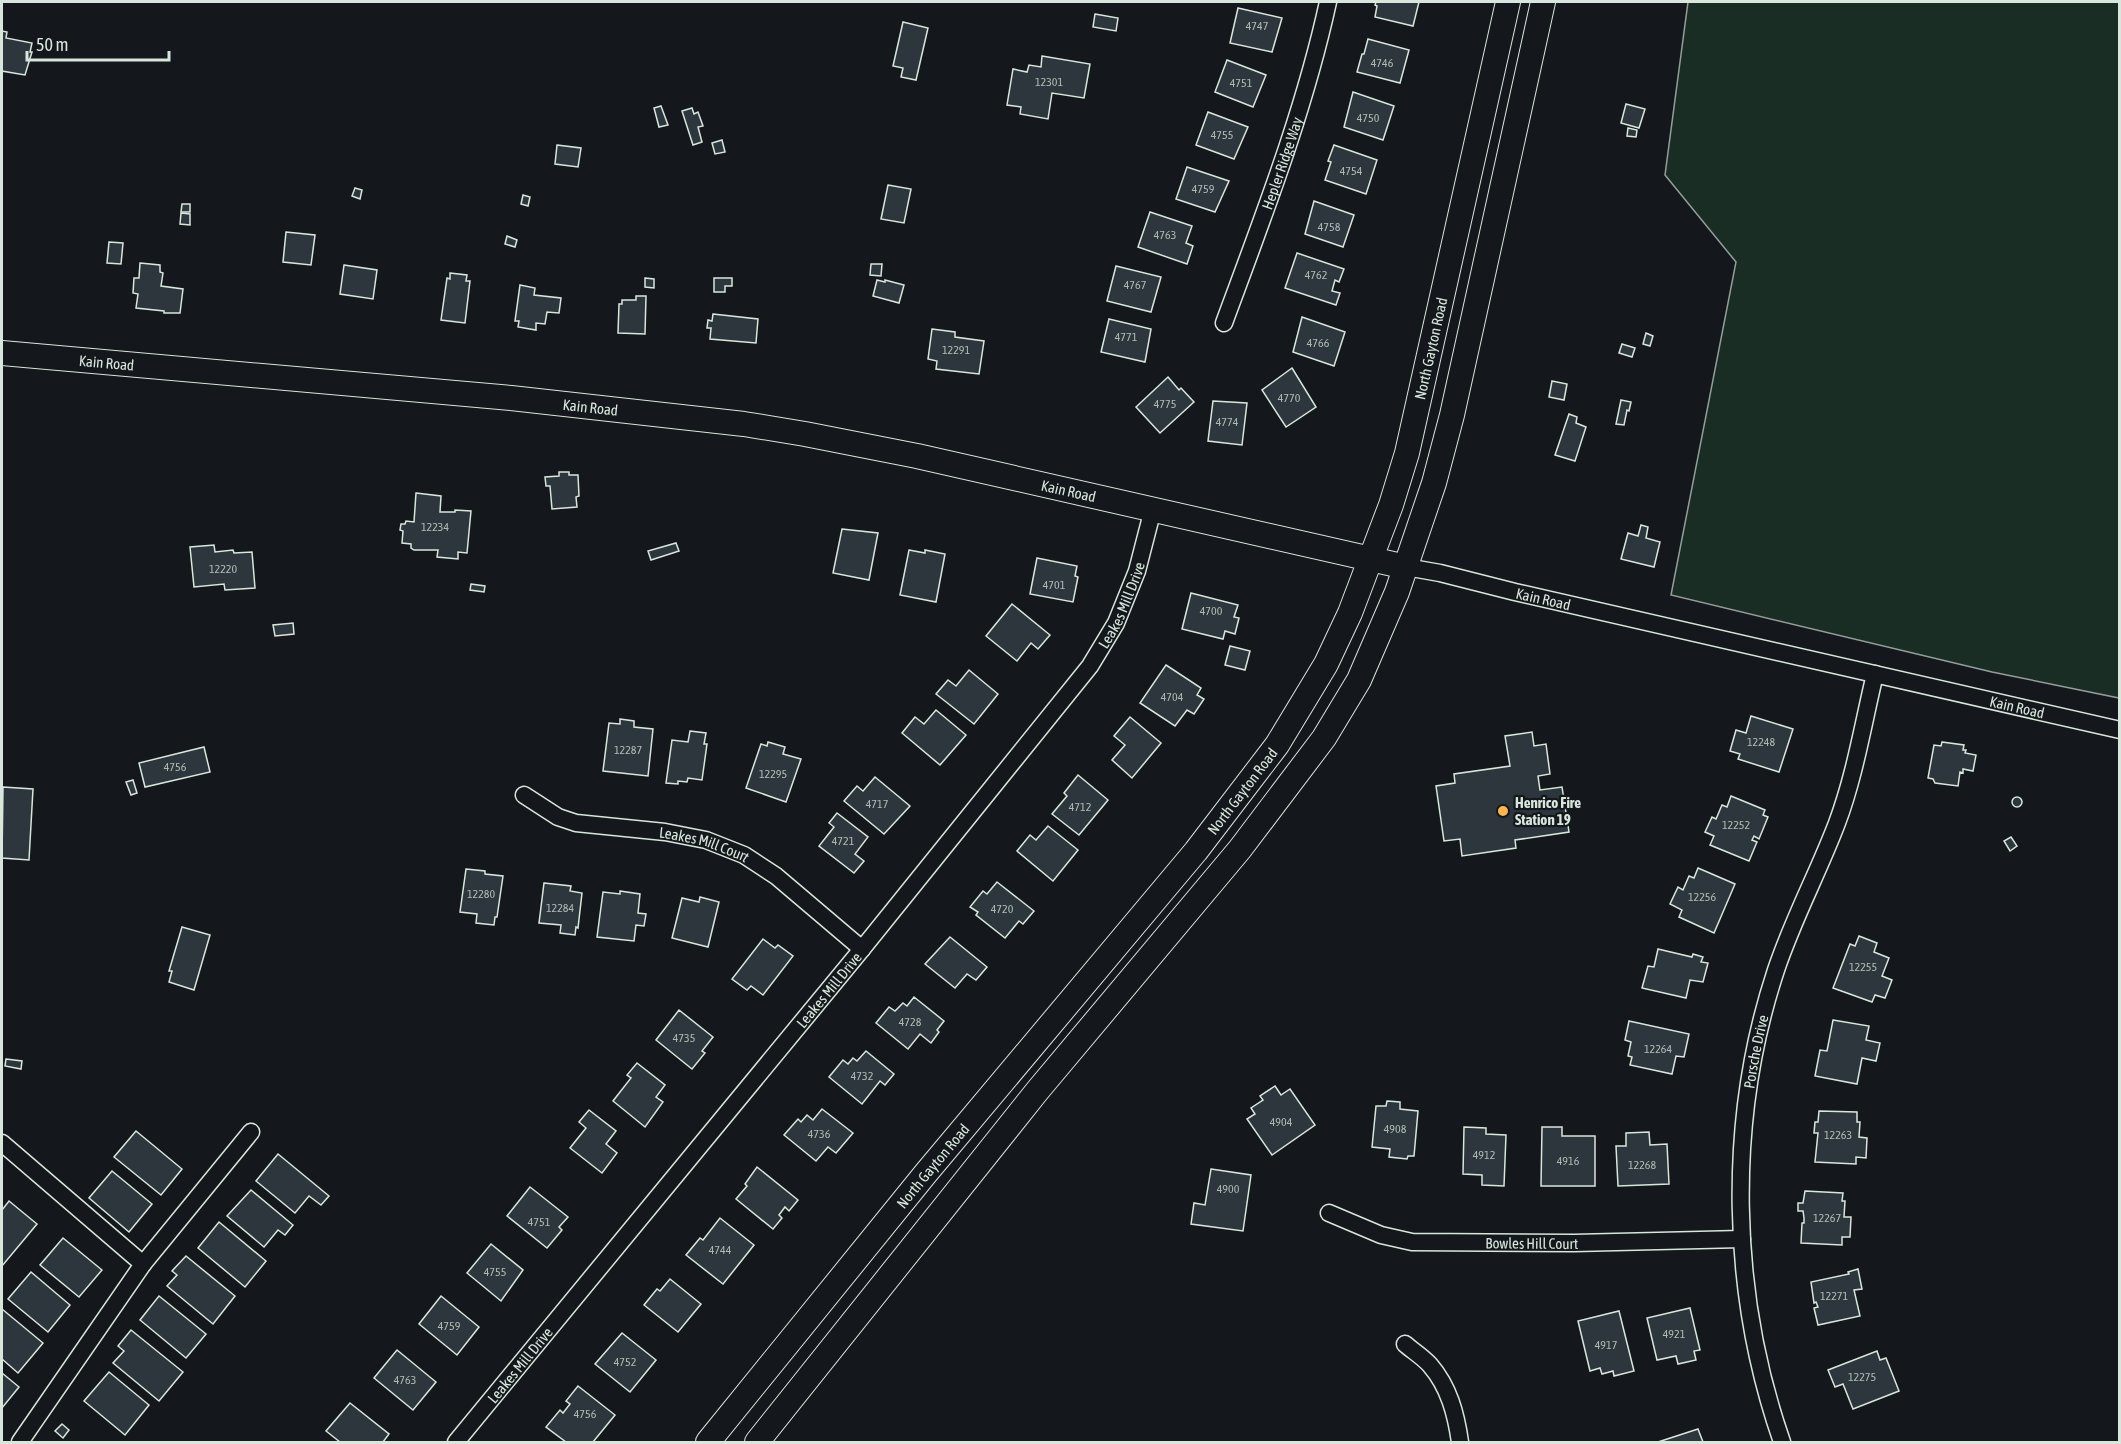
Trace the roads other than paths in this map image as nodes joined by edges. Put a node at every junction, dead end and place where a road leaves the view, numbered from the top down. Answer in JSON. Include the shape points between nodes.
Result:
{"nodes":[{"id":1,"x":1328,"y":2,"type":"edge"},
{"id":2,"x":1508,"y":2,"type":"edge"},
{"id":3,"x":1543,"y":2,"type":"edge"},
{"id":4,"x":1224,"y":323,"type":"dead end"},
{"id":5,"x":2,"y":353,"type":"edge"},
{"id":6,"x":1153,"y":509,"type":"junction"},
{"id":7,"x":1371,"y":559,"type":"junction"},
{"id":8,"x":1406,"y":567,"type":"junction"},
{"id":9,"x":1875,"y":674,"type":"junction"},
{"id":10,"x":2120,"y":730,"type":"edge"},
{"id":11,"x":524,"y":795,"type":"dead end"},
{"id":12,"x":862,"y":949,"type":"junction"},
{"id":13,"x":251,"y":1132,"type":"dead end"},
{"id":14,"x":2,"y":1143,"type":"edge"},
{"id":15,"x":1329,"y":1213,"type":"dead end"},
{"id":16,"x":1742,"y":1239,"type":"junction"},
{"id":17,"x":143,"y":1264,"type":"junction"},
{"id":18,"x":1405,"y":1344,"type":"dead end"},
{"id":19,"x":20,"y":1443,"type":"edge"},
{"id":20,"x":456,"y":1443,"type":"edge"},
{"id":21,"x":708,"y":1443,"type":"edge"},
{"id":22,"x":757,"y":1443,"type":"edge"},
{"id":23,"x":1460,"y":1443,"type":"edge"},
{"id":24,"x":1782,"y":1443,"type":"edge"}],
"edges":[{"from":1,"to":4,"type":"street","name":"Hepler Ridge Way","via":[[1315,61],[1280,170]]},
{"from":2,"to":7,"type":"main road","name":"North Gayton Road","via":[[1407,453]]},
{"from":3,"to":8,"type":"main road","via":[[1452,415]]},
{"from":5,"to":6,"type":"main road","name":"Kain Road","via":[[511,398],[744,424],[917,456]]},
{"from":6,"to":7,"type":"main road","name":"Kain Road"},
{"from":6,"to":12,"type":"street","name":"Leakes Mill Drive","via":[[1137,571],[1116,623],[1090,666]]},
{"from":7,"to":8,"type":"main road","name":"Kain Road"},
{"from":7,"to":21,"type":"main road","name":"North Gayton Road","via":[[1326,664],[1283,736],[1243,790]]},
{"from":8,"to":9,"type":"street","name":"Kain Road"},
{"from":8,"to":22,"type":"main road","via":[[1359,681],[1282,795],[1038,1090]]},
{"from":9,"to":10,"type":"street","name":"Kain Road"},
{"from":9,"to":16,"type":"street","name":"Porsche Drive","via":[[1838,821],[1793,922],[1759,1029],[1741,1160]]},
{"from":11,"to":12,"type":"street","name":"Leakes Mill Court","via":[[558,817],[576,823],[676,834],[706,840],[744,855],[776,876]]},
{"from":12,"to":20,"type":"street","name":"Leakes Mill Drive"},
{"from":13,"to":17,"type":"street"},
{"from":14,"to":17,"type":"street"},
{"from":15,"to":16,"type":"street","name":"Bowles Hill Court","via":[[1381,1235],[1412,1242]]},
{"from":16,"to":24,"type":"street","name":"Porsche Drive","via":[[1746,1292],[1759,1365]]},
{"from":17,"to":19,"type":"street"},
{"from":18,"to":23,"type":"street","via":[[1429,1364],[1445,1386],[1456,1414]]}]}
